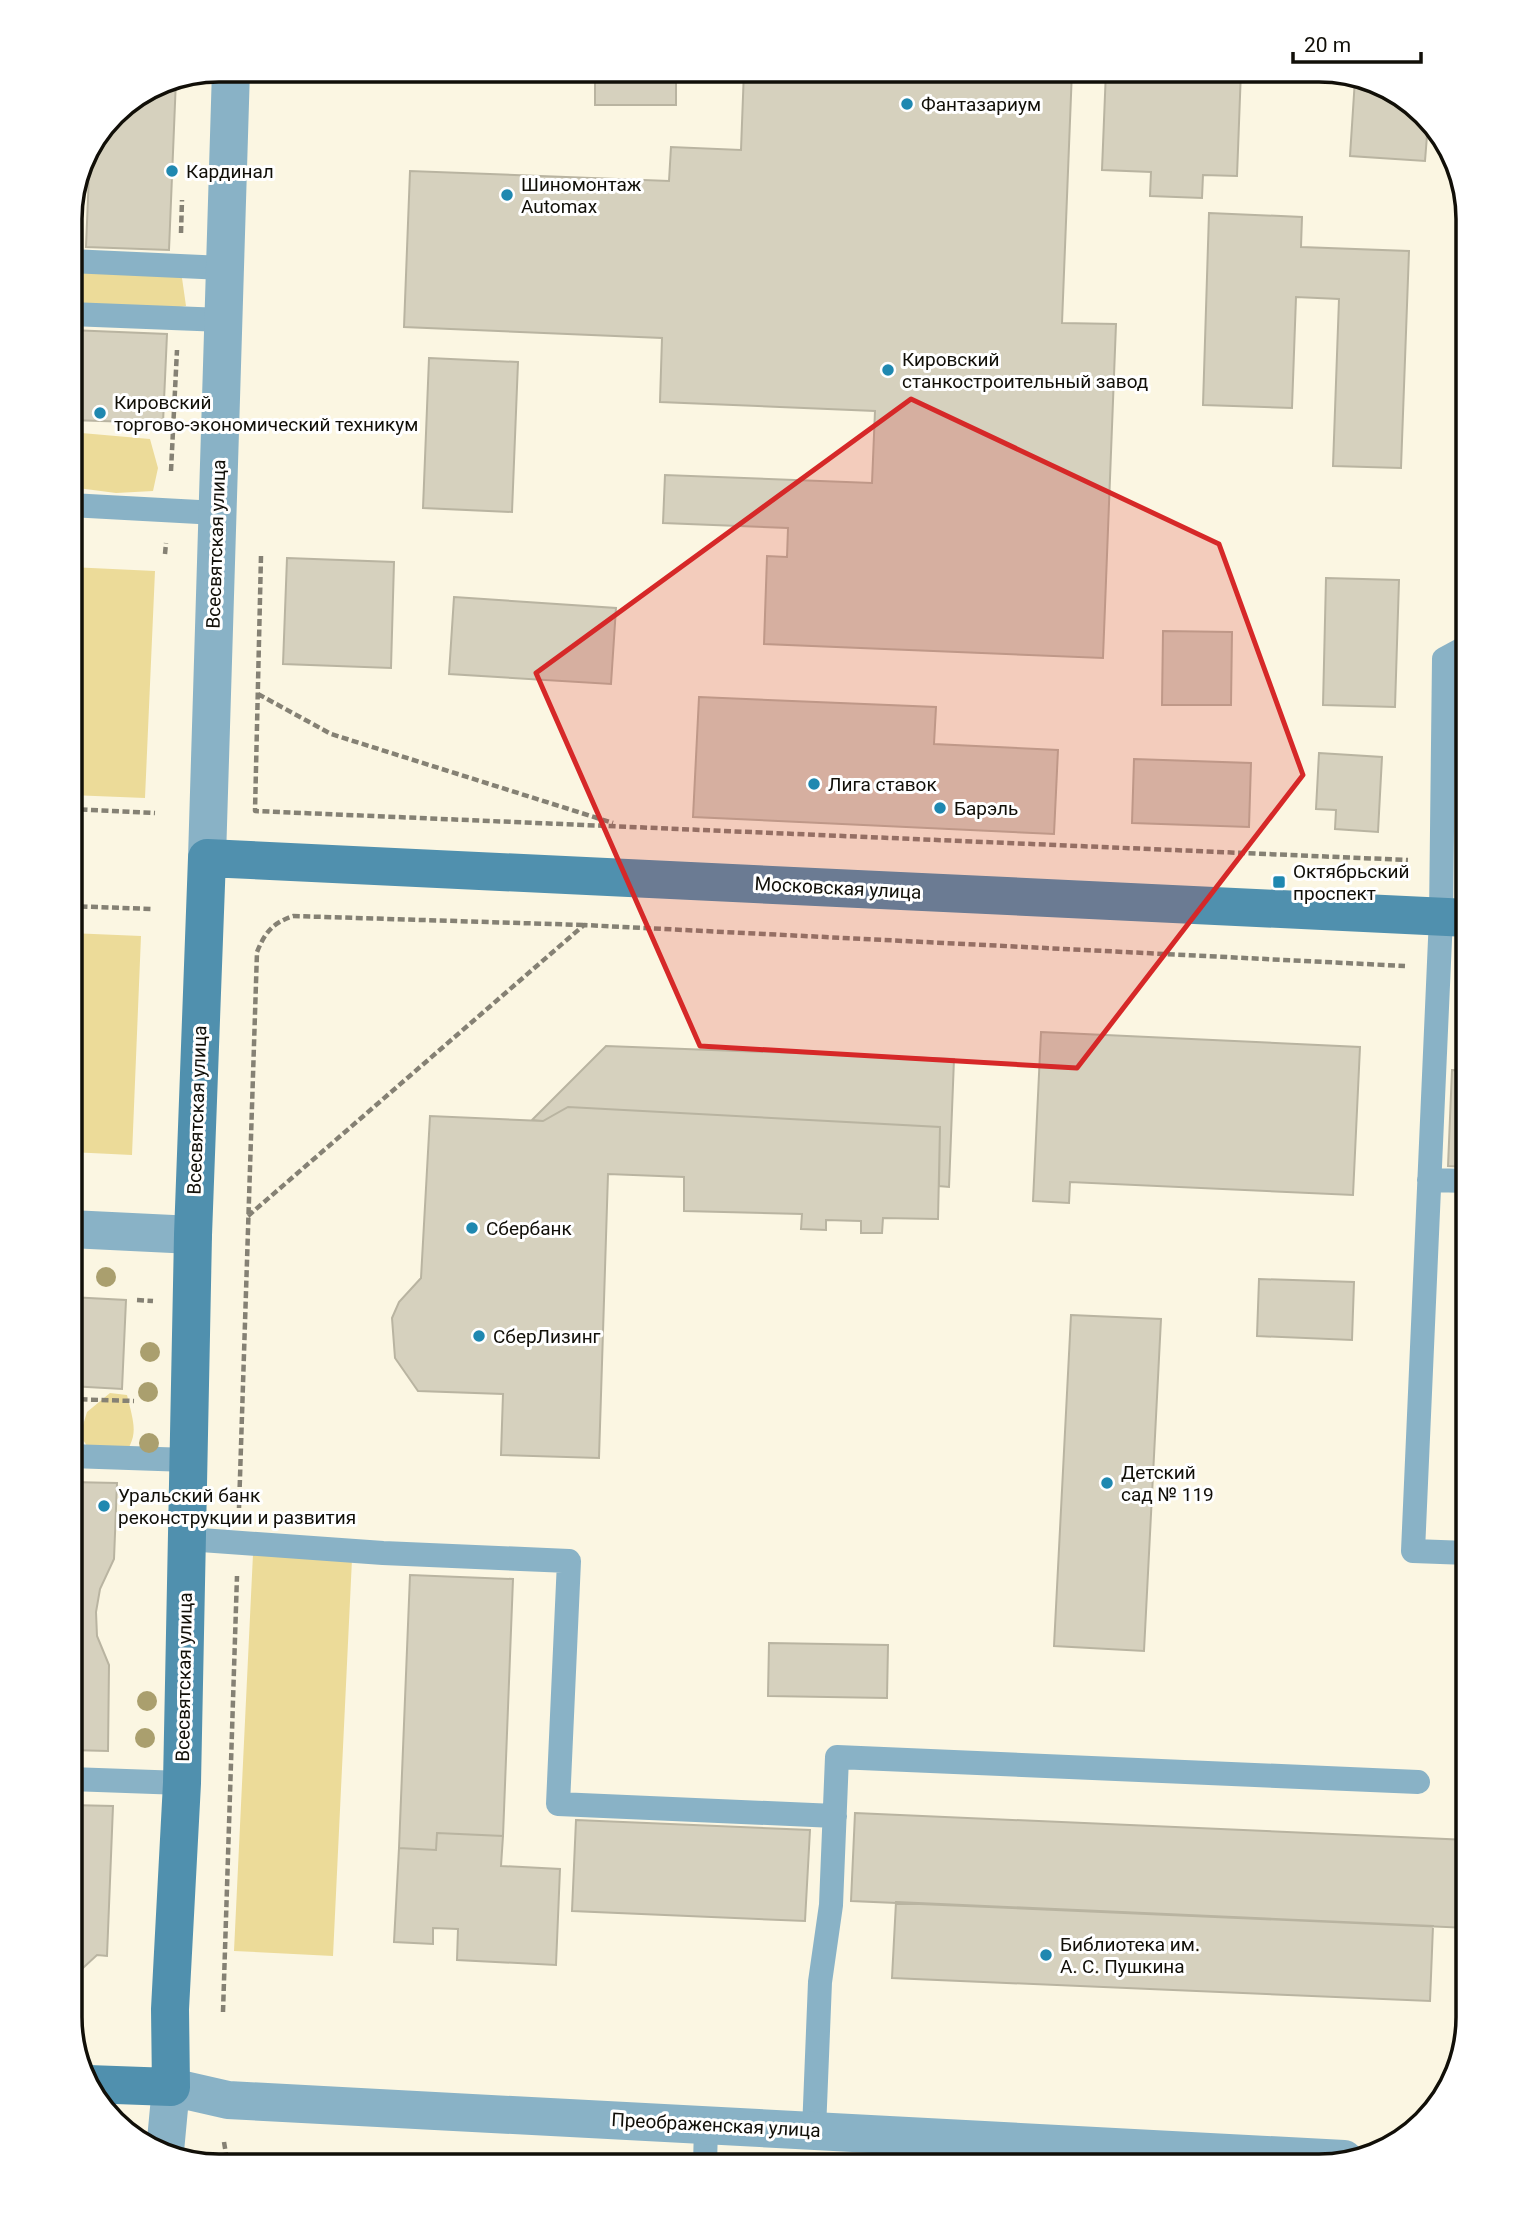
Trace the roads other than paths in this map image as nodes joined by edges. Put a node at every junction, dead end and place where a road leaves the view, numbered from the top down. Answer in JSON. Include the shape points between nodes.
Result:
{"nodes":[{"id":1,"x":231,"y":82,"type":"edge"},
{"id":2,"x":83,"y":262,"type":"edge"},
{"id":3,"x":225,"y":268,"type":"junction"},
{"id":4,"x":83,"y":314,"type":"edge"},
{"id":5,"x":223,"y":320,"type":"junction"},
{"id":6,"x":83,"y":506,"type":"edge"},
{"id":7,"x":217,"y":513,"type":"junction"},
{"id":8,"x":1456,"y":652,"type":"edge"},
{"id":9,"x":207,"y":858,"type":"junction"},
{"id":10,"x":1455,"y":917,"type":"edge"},
{"id":11,"x":1429,"y":1180,"type":"junction"},
{"id":12,"x":1456,"y":1181,"type":"edge"},
{"id":13,"x":82,"y":1230,"type":"edge"},
{"id":14,"x":192,"y":1235,"type":"junction"},
{"id":15,"x":82,"y":1456,"type":"edge"},
{"id":16,"x":188,"y":1460,"type":"junction"},
{"id":17,"x":187,"y":1539,"type":"junction"},
{"id":18,"x":1456,"y":1553,"type":"edge"},
{"id":19,"x":82,"y":1779,"type":"edge"},
{"id":20,"x":1418,"y":1782,"type":"dead end"},
{"id":21,"x":182,"y":1783,"type":"junction"},
{"id":22,"x":835,"y":1816,"type":"junction"},
{"id":23,"x":101,"y":2084,"type":"edge"},
{"id":24,"x":171,"y":2087,"type":"junction"},
{"id":25,"x":706,"y":2124,"type":"junction"},
{"id":26,"x":814,"y":2130,"type":"junction"},
{"id":27,"x":166,"y":2143,"type":"edge"},
{"id":28,"x":705,"y":2153,"type":"edge"},
{"id":29,"x":1252,"y":2154,"type":"edge"}],
"edges":[{"from":1,"to":3,"type":"street","name":"Всесвятская улица"},
{"from":2,"to":3,"type":"lane"},
{"from":3,"to":5,"type":"street","name":"Всесвятская улица"},
{"from":4,"to":5,"type":"lane"},
{"from":5,"to":7,"type":"street","name":"Всесвятская улица"},
{"from":6,"to":7,"type":"lane"},
{"from":7,"to":9,"type":"street","name":"Всесвятская улица"},
{"from":8,"to":10,"type":"lane","via":[[1444,659],[1441,861]]},
{"from":9,"to":10,"type":"main road","name":"Московская улица"},
{"from":9,"to":14,"type":"main road","name":"Всесвятская улица"},
{"from":10,"to":11,"type":"lane","via":[[1439,967]]},
{"from":11,"to":12,"type":"lane"},
{"from":11,"to":18,"type":"lane","via":[[1413,1551]]},
{"from":13,"to":14,"type":"street"},
{"from":14,"to":16,"type":"main road","name":"Всесвятская улица"},
{"from":15,"to":16,"type":"lane"},
{"from":16,"to":17,"type":"main road","name":"Всесвятская улица"},
{"from":17,"to":21,"type":"main road","name":"Всесвятская улица"},
{"from":17,"to":22,"type":"lane","via":[[569,1561],[558,1804]]},
{"from":19,"to":21,"type":"lane"},
{"from":20,"to":22,"type":"lane","via":[[837,1757]]},
{"from":21,"to":24,"type":"main road","name":"Всесвятская улица","via":[[170,2009]]},
{"from":22,"to":26,"type":"lane","via":[[831,1905],[820,1982]]},
{"from":23,"to":24,"type":"main road","name":"Преображенская улица"},
{"from":24,"to":25,"type":"street","name":"Преображенская улица","via":[[228,2100]]},
{"from":24,"to":27,"type":"street","name":"Всесвятская улица"},
{"from":25,"to":26,"type":"street","name":"Преображенская улица"},
{"from":25,"to":28,"type":"lane"},
{"from":26,"to":29,"type":"street","name":"Преображенская улица"}]}
